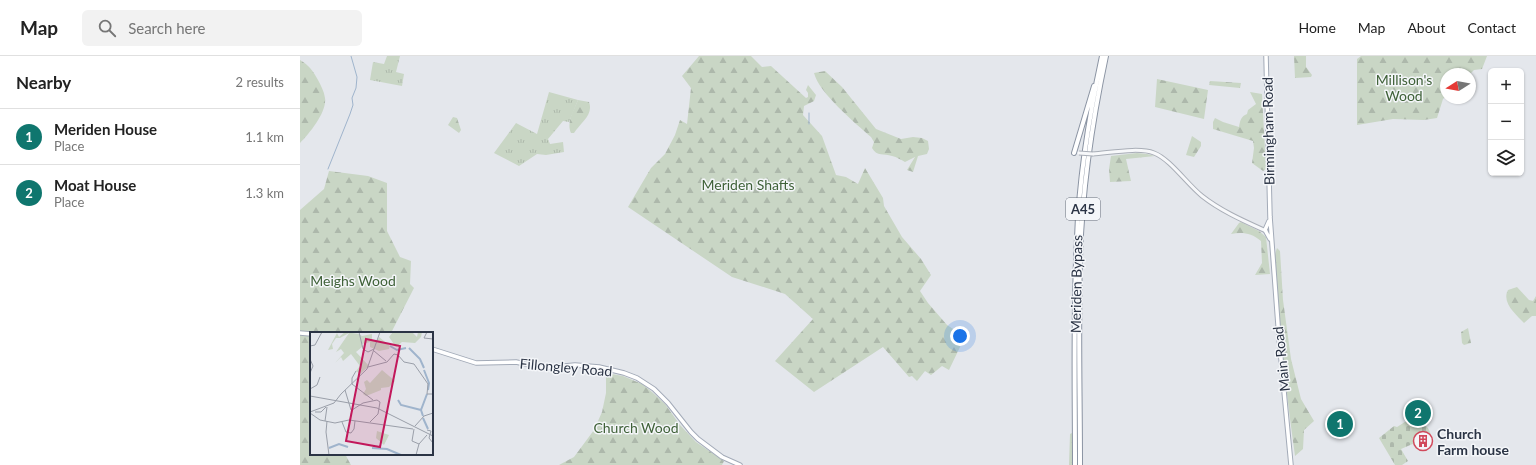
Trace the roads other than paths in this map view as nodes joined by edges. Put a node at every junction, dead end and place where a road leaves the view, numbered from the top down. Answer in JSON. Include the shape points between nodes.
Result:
{"nodes":[{"id":1,"x":1102,"y":56,"type":"edge"},
{"id":2,"x":1106,"y":56,"type":"edge"},
{"id":3,"x":1266,"y":56,"type":"edge"},
{"id":4,"x":1097,"y":81,"type":"junction"},
{"id":5,"x":1074,"y":153,"type":"joint"},
{"id":6,"x":1268,"y":230,"type":"junction"},
{"id":7,"x":300,"y":333,"type":"edge"},
{"id":8,"x":310,"y":334,"type":"edge"},
{"id":9,"x":433,"y":349,"type":"edge"},
{"id":10,"x":1078,"y":363,"type":"junction"},
{"id":11,"x":1077,"y":378,"type":"junction"},
{"id":12,"x":740,"y":465,"type":"edge"},
{"id":13,"x":1075,"y":465,"type":"edge"},
{"id":14,"x":1080,"y":465,"type":"edge"},
{"id":15,"x":1291,"y":465,"type":"edge"}],
"edges":[{"from":1,"to":4,"type":"highway","name":"Meriden Bypass","number":"A45"},
{"from":2,"to":10,"type":"highway","name":"Meriden Bypass","number":"A45","via":[[1091,141],[1083,214]]},
{"from":3,"to":6,"type":"main road","name":"Birmingham Road","via":[[1270,207]]},
{"from":4,"to":5,"type":"highway"},
{"from":4,"to":10,"type":"highway","name":"Meriden Bypass","number":"A45","via":[[1082,172],[1076,237]]},
{"from":5,"to":6,"type":"street","bridge":true,"via":[[1155,153],[1167,161],[1211,203],[1260,229]]},
{"from":6,"to":15,"type":"main road","name":"Main Road"},
{"from":7,"to":8,"type":"main road"},
{"from":9,"to":12,"type":"main road","name":"Fillongley Road","via":[[476,363],[516,362],[544,368],[575,365],[624,373],[644,381],[698,439],[722,457]]},
{"from":10,"to":11,"type":"highway","name":"Meriden Bypass","number":"A45"},
{"from":11,"to":13,"type":"highway","name":"Meriden Bypass","number":"A45"},
{"from":11,"to":14,"type":"highway","name":"Meriden Bypass","number":"A45"}]}
